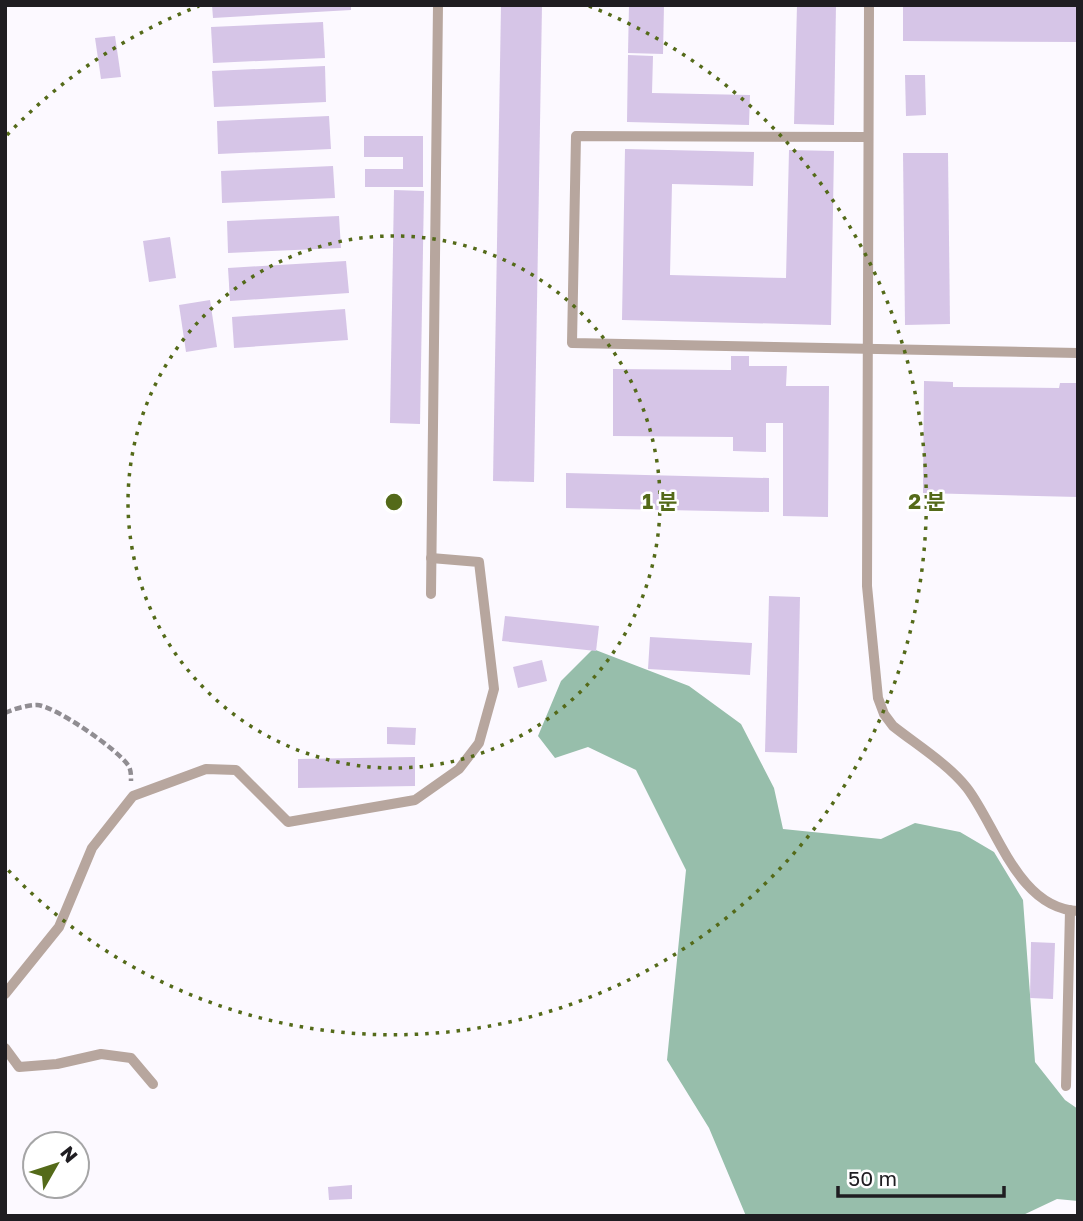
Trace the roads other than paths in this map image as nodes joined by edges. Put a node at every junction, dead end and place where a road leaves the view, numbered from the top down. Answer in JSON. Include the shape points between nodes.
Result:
{"nodes":[{"id":1,"x":438,"y":5,"type":"edge"},
{"id":2,"x":869,"y":5,"type":"edge"},
{"id":3,"x":868,"y":137,"type":"junction"},
{"id":4,"x":869,"y":350,"type":"junction"},
{"id":5,"x":1078,"y":353,"type":"edge"},
{"id":6,"x":431,"y":558,"type":"junction"},
{"id":7,"x":431,"y":594,"type":"dead end"},
{"id":8,"x":1074,"y":910,"type":"edge"},
{"id":9,"x":5,"y":994,"type":"edge"},
{"id":10,"x":5,"y":1048,"type":"edge"},
{"id":11,"x":153,"y":1084,"type":"dead end"},
{"id":12,"x":1066,"y":1086,"type":"dead end"}],
"edges":[{"from":1,"to":6,"type":"lane"},
{"from":2,"to":3,"type":"lane"},
{"from":3,"to":4,"type":"lane"},
{"from":3,"to":4,"type":"lane","via":[[576,136],[572,343]]},
{"from":4,"to":5,"type":"lane"},
{"from":4,"to":8,"type":"lane","via":[[867,586],[878,698],[893,726],[966,787],[1024,881],[1048,902]]},
{"from":6,"to":7,"type":"lane"},
{"from":6,"to":9,"type":"lane","via":[[479,562],[495,689],[479,743],[459,769],[415,800],[288,822],[236,770],[206,769],[133,796],[92,848],[59,927]]},
{"from":8,"to":12,"type":"lane"},
{"from":10,"to":11,"type":"lane","via":[[19,1067],[100,1054],[131,1058]]}]}
